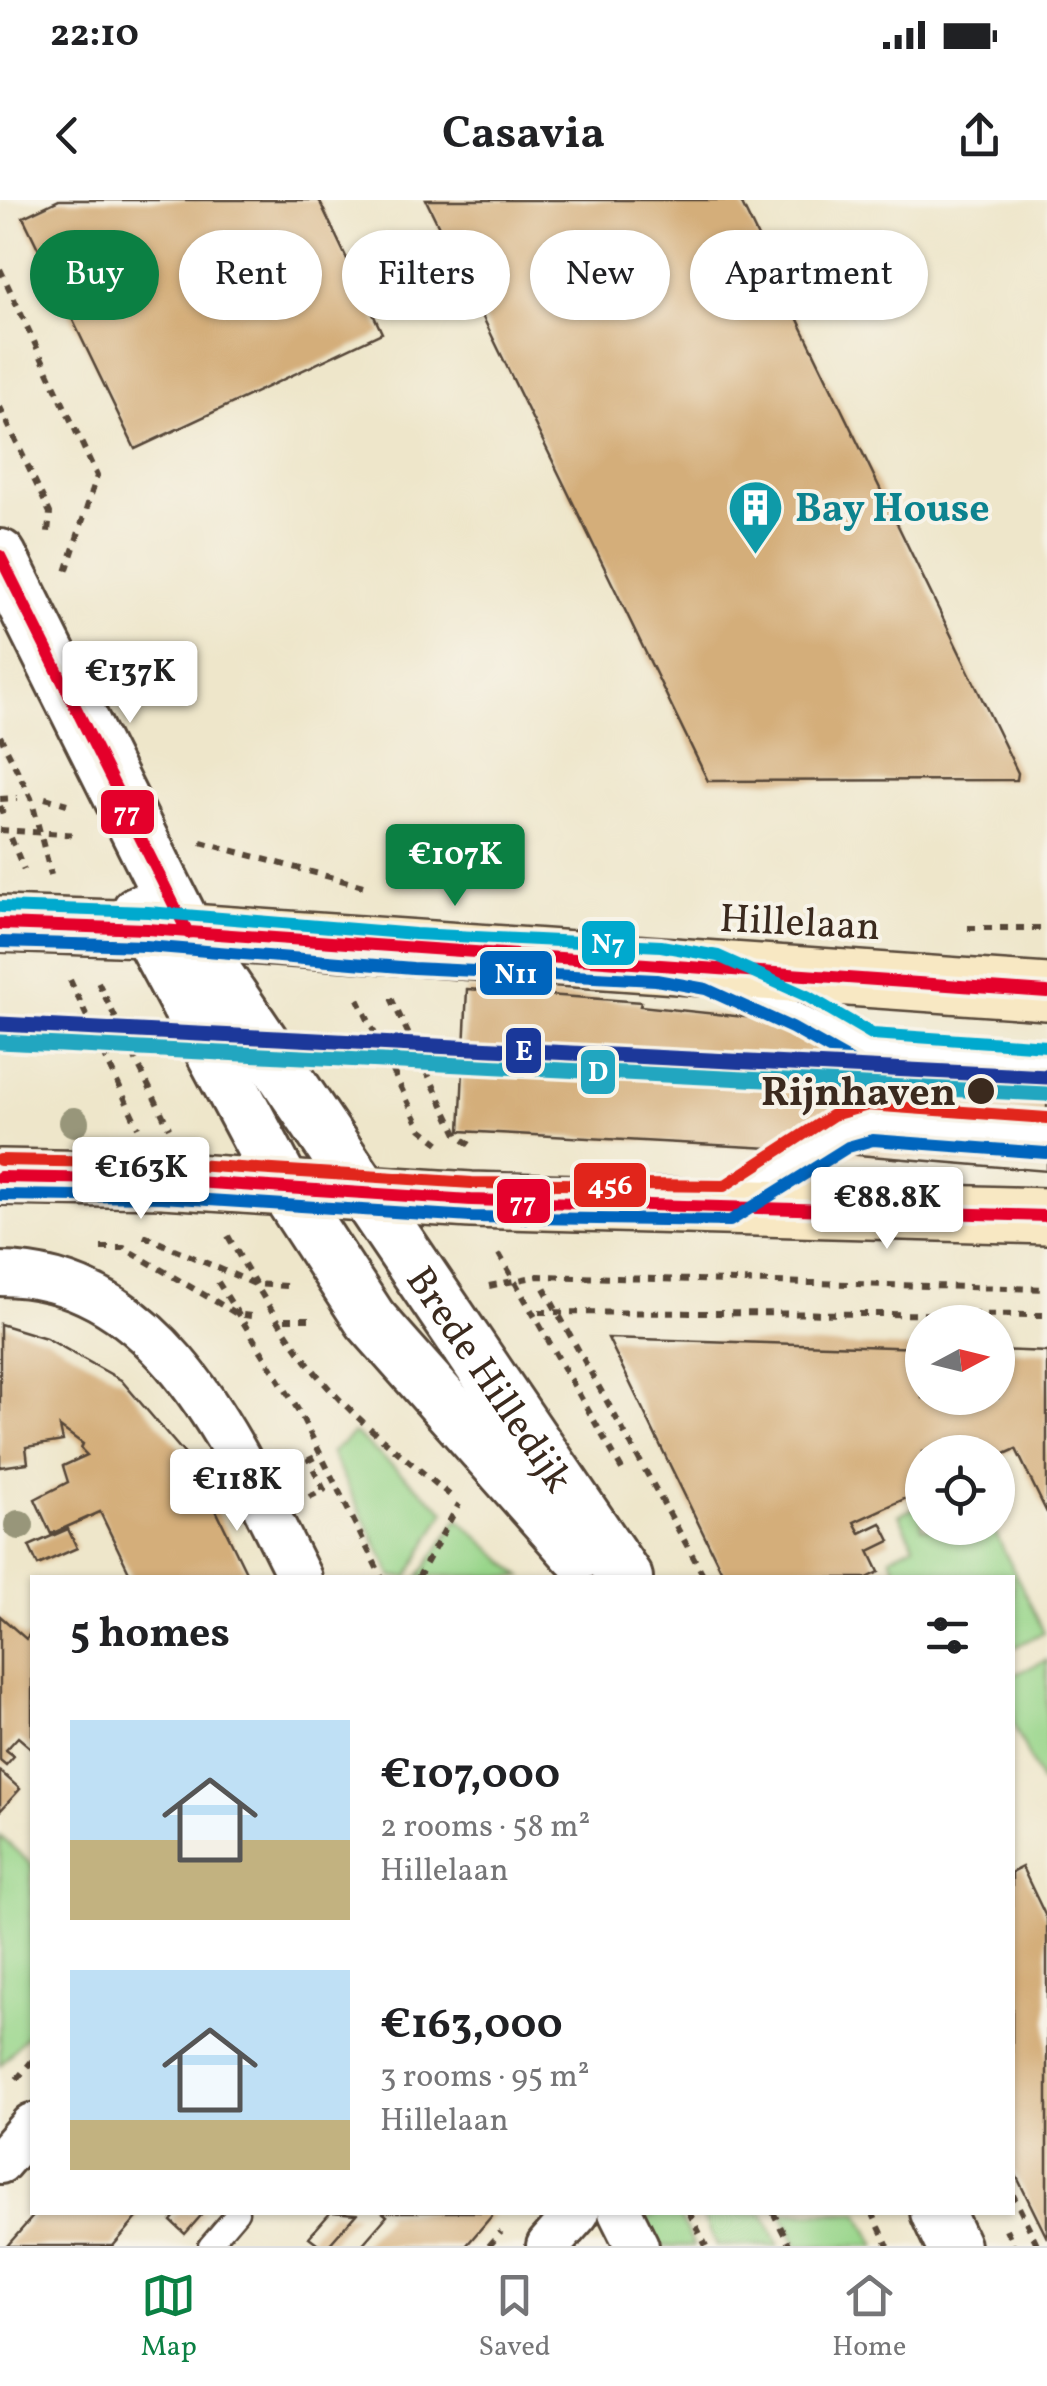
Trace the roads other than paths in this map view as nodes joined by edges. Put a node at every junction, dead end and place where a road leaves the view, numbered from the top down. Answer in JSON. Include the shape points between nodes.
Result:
{"nodes":[{"id":1,"x":0,"y":556,"type":"edge"},
{"id":2,"x":0,"y":625,"type":"edge"},
{"id":3,"x":0,"y":924,"type":"edge"},
{"id":4,"x":167,"y":931,"type":"junction"},
{"id":5,"x":712,"y":972,"type":"junction"},
{"id":6,"x":1047,"y":992,"type":"edge"},
{"id":7,"x":1047,"y":1064,"type":"edge"},
{"id":8,"x":1047,"y":1136,"type":"edge"},
{"id":9,"x":0,"y":1177,"type":"edge"},
{"id":10,"x":286,"y":1190,"type":"junction"},
{"id":11,"x":364,"y":1195,"type":"junction"},
{"id":12,"x":729,"y":1204,"type":"junction"},
{"id":13,"x":1047,"y":1216,"type":"edge"},
{"id":14,"x":0,"y":1274,"type":"edge"},
{"id":15,"x":298,"y":1575,"type":"edge"},
{"id":16,"x":595,"y":1575,"type":"edge"},
{"id":17,"x":624,"y":1575,"type":"edge"},
{"id":18,"x":30,"y":2127,"type":"edge"},
{"id":19,"x":0,"y":2162,"type":"edge"},
{"id":20,"x":235,"y":2215,"type":"edge"},
{"id":21,"x":575,"y":2215,"type":"edge"},
{"id":22,"x":622,"y":2215,"type":"edge"},
{"id":23,"x":938,"y":2215,"type":"edge"},
{"id":24,"x":209,"y":2246,"type":"edge"},
{"id":25,"x":548,"y":2246,"type":"edge"},
{"id":26,"x":637,"y":2246,"type":"edge"},
{"id":27,"x":954,"y":2246,"type":"edge"}],
"edges":[{"from":1,"to":4,"type":"street","name":"Brede Hilledijk"},
{"from":2,"to":4,"type":"street","name":"Brede Hilledijk"},
{"from":3,"to":4,"type":"main road","name":"Hillelaan"},
{"from":4,"to":5,"type":"main road","name":"Hillelaan"},
{"from":4,"to":10,"type":"street","name":"Brede Hilledijk"},
{"from":4,"to":11,"type":"street","name":"Brede Hilledijk"},
{"from":5,"to":6,"type":"main road","name":"Hillelaan"},
{"from":5,"to":7,"type":"lane","via":[[866,1050]]},
{"from":8,"to":12,"type":"lane","via":[[871,1122],[841,1131]]},
{"from":9,"to":10,"type":"main road"},
{"from":10,"to":11,"type":"main road"},
{"from":10,"to":16,"type":"street","name":"Brede Hilledijk","via":[[370,1319]]},
{"from":11,"to":12,"type":"main road","via":[[474,1178]]},
{"from":11,"to":17,"type":"street","name":"Brede Hilledijk"},
{"from":12,"to":13,"type":"main road"},
{"from":14,"to":15,"type":"street","via":[[66,1281],[154,1341],[216,1414]]},
{"from":18,"to":19,"type":"street"},
{"from":20,"to":24,"type":"lane"},
{"from":21,"to":25,"type":"street"},
{"from":22,"to":26,"type":"street"},
{"from":23,"to":27,"type":"street"}]}
